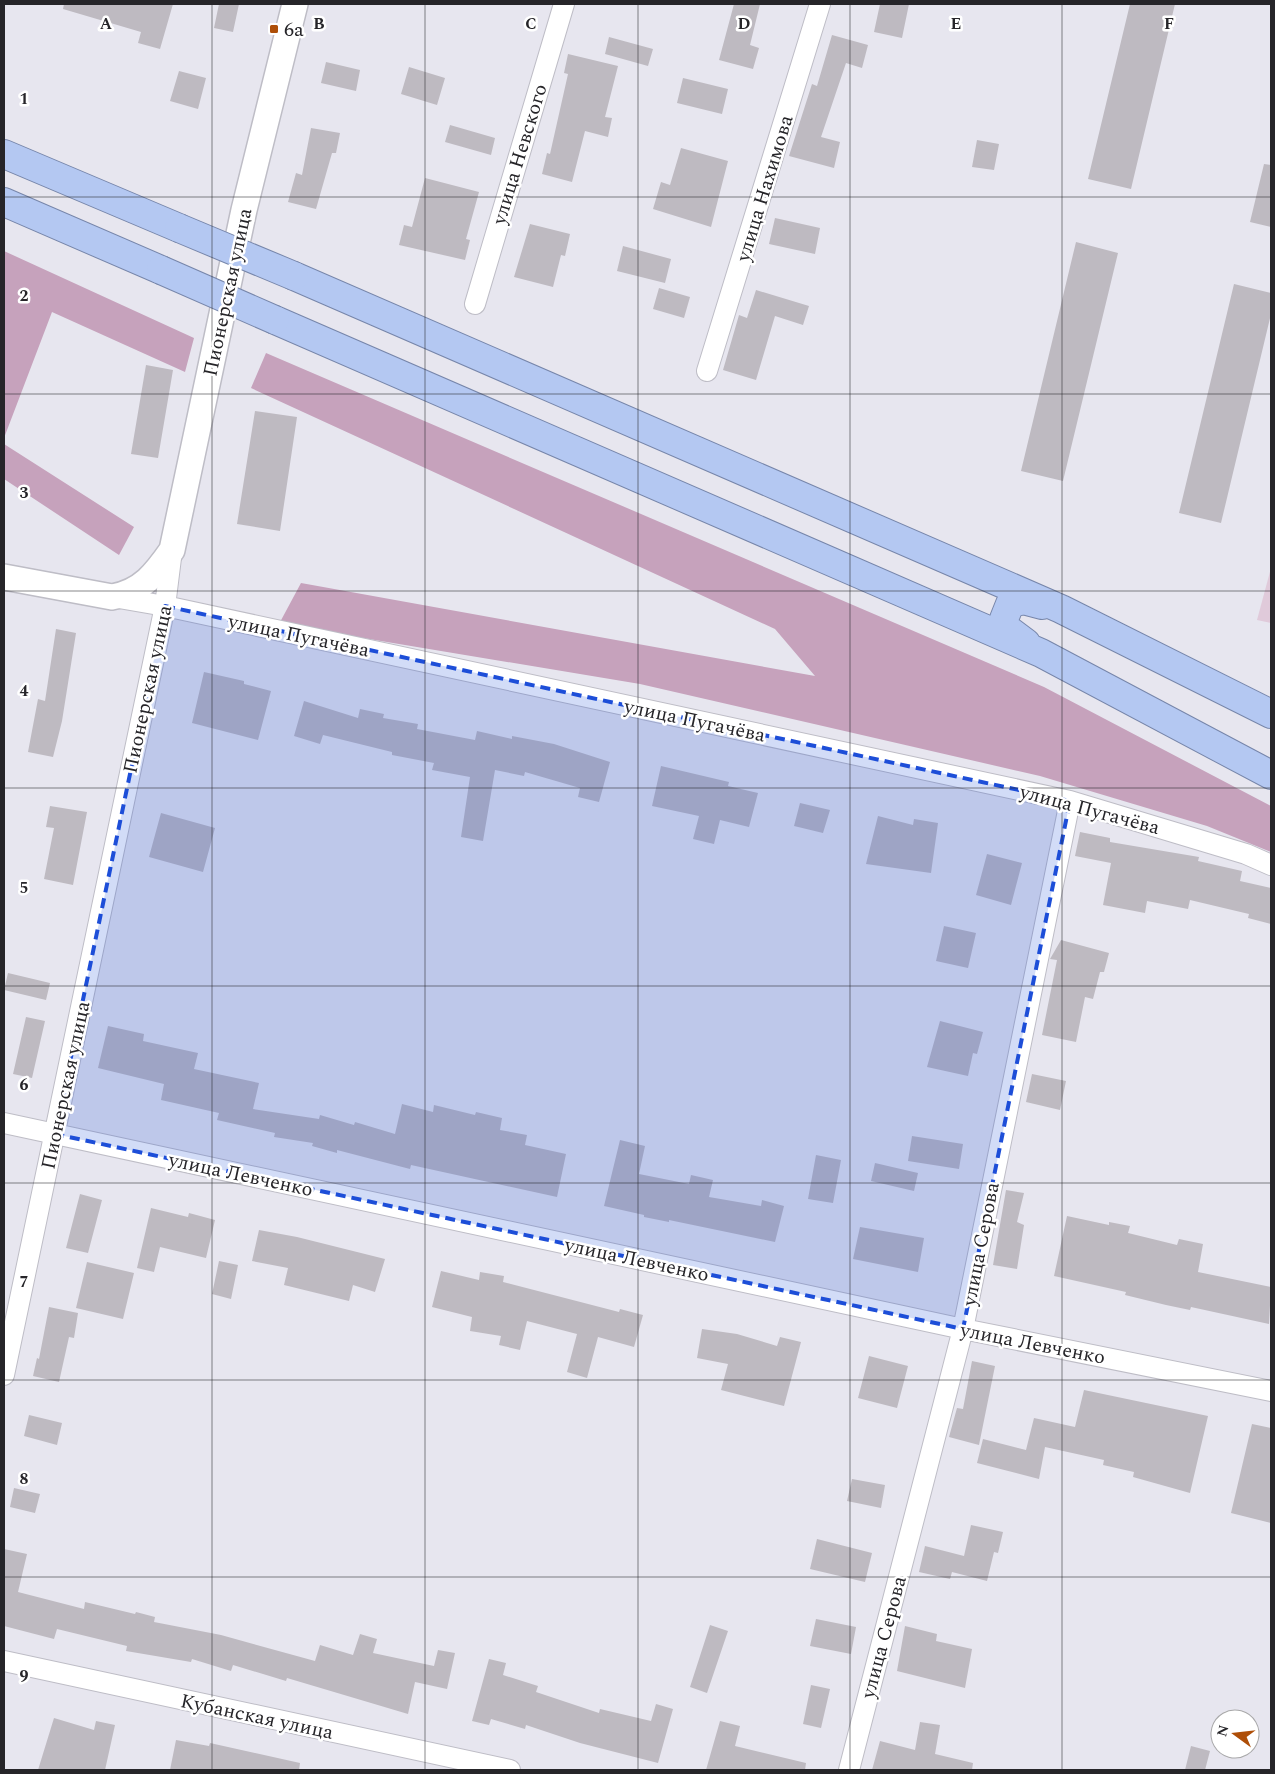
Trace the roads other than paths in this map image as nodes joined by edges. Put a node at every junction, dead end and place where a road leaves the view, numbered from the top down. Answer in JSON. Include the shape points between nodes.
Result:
{"nodes":[{"id":1,"x":295,"y":4,"type":"edge"},
{"id":2,"x":564,"y":4,"type":"edge"},
{"id":3,"x":820,"y":4,"type":"edge"},
{"id":4,"x":4,"y":154,"type":"edge"},
{"id":5,"x":4,"y":202,"type":"edge"},
{"id":6,"x":475,"y":304,"type":"dead end"},
{"id":7,"x":707,"y":371,"type":"dead end"},
{"id":8,"x":172,"y":550,"type":"junction"},
{"id":9,"x":4,"y":577,"type":"edge"},
{"id":10,"x":112,"y":597,"type":"junction"},
{"id":11,"x":165,"y":606,"type":"junction"},
{"id":12,"x":1060,"y":609,"type":"junction"},
{"id":13,"x":1041,"y":653,"type":"junction"},
{"id":14,"x":1271,"y":714,"type":"edge"},
{"id":15,"x":1271,"y":775,"type":"edge"},
{"id":16,"x":1070,"y":801,"type":"junction"},
{"id":17,"x":1271,"y":865,"type":"edge"},
{"id":18,"x":4,"y":1123,"type":"edge"},
{"id":19,"x":55,"y":1134,"type":"junction"},
{"id":20,"x":963,"y":1329,"type":"junction"},
{"id":21,"x":4,"y":1375,"type":"edge"},
{"id":22,"x":1271,"y":1391,"type":"edge"},
{"id":23,"x":4,"y":1661,"type":"edge"},
{"id":24,"x":510,"y":1770,"type":"edge"},
{"id":25,"x":849,"y":1770,"type":"edge"}],
"edges":[{"from":1,"to":8,"type":"street","name":"Пионерская улица","via":[[244,210]]},
{"from":2,"to":6,"type":"street","name":"улица Невского"},
{"from":3,"to":7,"type":"street","name":"улица Нахимова"},
{"from":4,"to":12,"type":"highway","bridge":true,"via":[[294,276]]},
{"from":5,"to":13,"type":"highway","bridge":true},
{"from":8,"to":10,"type":"street","name":"улица Пугачёва","via":[[154,575],[138,588],[126,595]]},
{"from":8,"to":11,"type":"street","name":"Пионерская улица"},
{"from":9,"to":10,"type":"street","name":"улица Пугачёва"},
{"from":10,"to":11,"type":"street","name":"улица Пугачёва"},
{"from":11,"to":16,"type":"street","name":"улица Пугачёва"},
{"from":11,"to":19,"type":"street","name":"Пионерская улица"},
{"from":12,"to":13,"type":"highway","via":[[1023,600],[1010,604],[1004,619],[1006,628]]},
{"from":12,"to":14,"type":"highway"},
{"from":13,"to":15,"type":"highway"},
{"from":16,"to":17,"type":"street","name":"улица Пугачёва","via":[[1246,854]]},
{"from":16,"to":20,"type":"street","name":"улица Серова"},
{"from":18,"to":19,"type":"street","name":"улица Левченко"},
{"from":19,"to":20,"type":"street","name":"улица Левченко"},
{"from":19,"to":21,"type":"street","name":"Пионерская улица"},
{"from":20,"to":22,"type":"street","name":"улица Левченко"},
{"from":20,"to":25,"type":"street","name":"улица Серова"},
{"from":23,"to":24,"type":"street","name":"Кубанская улица"}]}
